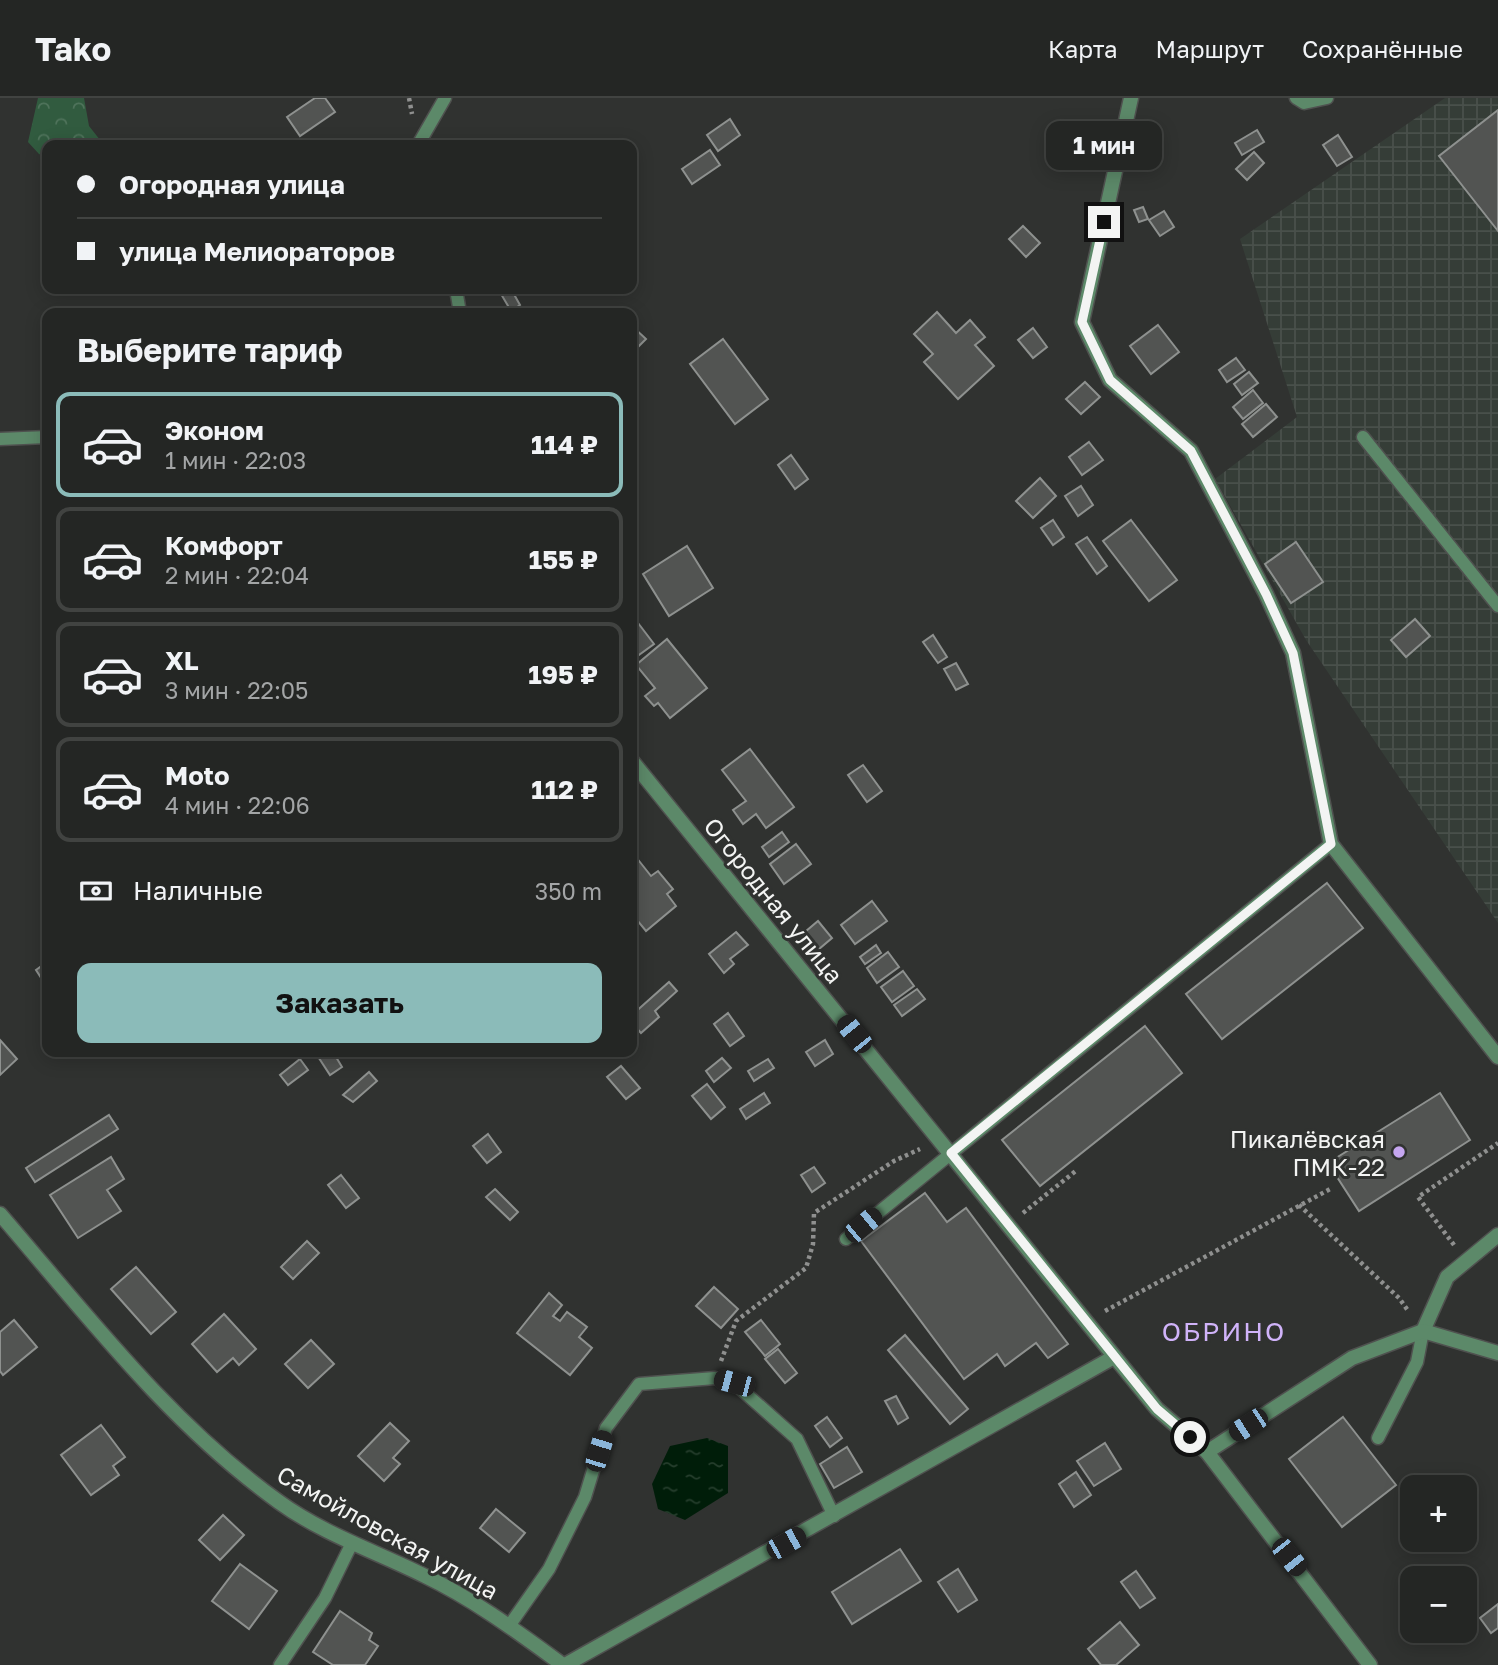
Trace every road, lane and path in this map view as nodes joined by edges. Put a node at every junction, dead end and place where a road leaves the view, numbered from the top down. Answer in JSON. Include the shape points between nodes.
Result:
{"nodes":[{"id":1,"x":445,"y":98,"type":"edge"},
{"id":2,"x":1131,"y":98,"type":"edge"},
{"id":3,"x":1296,"y":98,"type":"edge"},
{"id":4,"x":1327,"y":98,"type":"edge"},
{"id":5,"x":421,"y":140,"type":"edge"},
{"id":6,"x":1363,"y":436,"type":"dead end"},
{"id":7,"x":42,"y":437,"type":"edge"},
{"id":8,"x":0,"y":439,"type":"edge"},
{"id":9,"x":1498,"y":606,"type":"edge"},
{"id":10,"x":637,"y":767,"type":"edge"},
{"id":11,"x":1331,"y":844,"type":"junction"},
{"id":12,"x":1498,"y":1057,"type":"edge"},
{"id":13,"x":940,"y":1139,"type":"junction"},
{"id":14,"x":1498,"y":1143,"type":"edge"},
{"id":15,"x":951,"y":1153,"type":"junction"},
{"id":16,"x":1077,"y":1170,"type":"dead end"},
{"id":17,"x":1332,"y":1188,"type":"dead end"},
{"id":18,"x":1299,"y":1205,"type":"junction"},
{"id":19,"x":0,"y":1214,"type":"edge"},
{"id":20,"x":1009,"y":1225,"type":"junction"},
{"id":21,"x":1498,"y":1235,"type":"edge"},
{"id":22,"x":846,"y":1239,"type":"dead end"},
{"id":23,"x":1466,"y":1261,"type":"junction"},
{"id":24,"x":1087,"y":1320,"type":"junction"},
{"id":25,"x":1423,"y":1331,"type":"junction"},
{"id":26,"x":1498,"y":1353,"type":"edge"},
{"id":27,"x":1114,"y":1357,"type":"junction"},
{"id":28,"x":715,"y":1378,"type":"junction"},
{"id":29,"x":1378,"y":1438,"type":"dead end"},
{"id":30,"x":1207,"y":1452,"type":"junction"},
{"id":31,"x":835,"y":1516,"type":"junction"},
{"id":32,"x":352,"y":1543,"type":"junction"},
{"id":33,"x":509,"y":1626,"type":"junction"},
{"id":34,"x":280,"y":1665,"type":"edge"},
{"id":35,"x":564,"y":1665,"type":"edge"},
{"id":36,"x":1370,"y":1665,"type":"edge"}],
"edges":[{"from":1,"to":5,"type":"lane"},
{"from":2,"to":11,"type":"street","via":[[1082,322],[1110,380],[1191,451],[1266,594],[1293,653]]},
{"from":3,"to":4,"type":"lane","via":[[1304,103]]},
{"from":6,"to":9,"type":"lane"},
{"from":7,"to":8,"type":"lane"},
{"from":10,"to":13,"type":"street","name":"Огородная улица"},
{"from":11,"to":12,"type":"street"},
{"from":11,"to":15,"type":"lane"},
{"from":13,"to":15,"type":"street","name":"Огородная улица"},
{"from":13,"to":28,"type":"path","via":[[894,1161],[814,1213],[806,1268],[736,1321]]},
{"from":14,"to":23,"type":"path","via":[[1418,1197]]},
{"from":15,"to":20,"type":"street","name":"Огородная улица"},
{"from":15,"to":22,"type":"lane"},
{"from":16,"to":20,"type":"path"},
{"from":17,"to":18,"type":"path"},
{"from":18,"to":24,"type":"path"},
{"from":18,"to":25,"type":"path","via":[[1399,1298]]},
{"from":19,"to":32,"type":"street","name":"Самойловская улица","via":[[146,1384],[213,1451],[281,1504]]},
{"from":20,"to":24,"type":"street","name":"Огородная улица"},
{"from":21,"to":23,"type":"street"},
{"from":23,"to":25,"type":"street","via":[[1447,1277]]},
{"from":24,"to":27,"type":"street","name":"Огородная улица"},
{"from":25,"to":26,"type":"street"},
{"from":25,"to":29,"type":"lane","via":[[1417,1362]]},
{"from":25,"to":30,"type":"street","via":[[1352,1358]]},
{"from":27,"to":30,"type":"street","name":"Огородная улица","via":[[1157,1409]]},
{"from":27,"to":31,"type":"street"},
{"from":28,"to":31,"type":"lane","via":[[734,1383],[797,1439]]},
{"from":28,"to":33,"type":"lane","via":[[639,1384],[606,1428],[585,1497],[549,1569]]},
{"from":30,"to":36,"type":"street","name":"Огородная улица"},
{"from":31,"to":35,"type":"street"},
{"from":32,"to":33,"type":"street","name":"Самойловская улица","via":[[427,1576]]},
{"from":32,"to":34,"type":"lane","via":[[325,1598]]},
{"from":33,"to":35,"type":"street","name":"Самойловская улица"}]}
